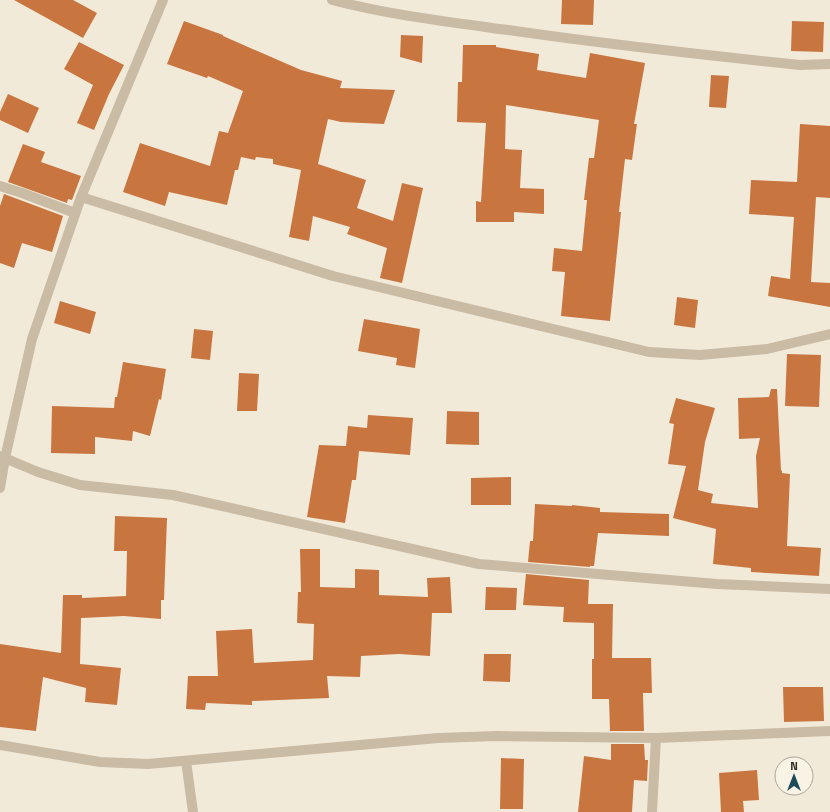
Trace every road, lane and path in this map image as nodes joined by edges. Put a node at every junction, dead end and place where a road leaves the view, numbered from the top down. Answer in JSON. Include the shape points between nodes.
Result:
{"nodes":[{"id":1,"x":161,"y":0,"type":"edge"},
{"id":2,"x":332,"y":0,"type":"edge"},
{"id":3,"x":830,"y":64,"type":"edge"},
{"id":4,"x":0,"y":186,"type":"edge"},
{"id":5,"x":81,"y":197,"type":"junction"},
{"id":6,"x":75,"y":213,"type":"junction"},
{"id":7,"x":830,"y":334,"type":"edge"},
{"id":8,"x":2,"y":457,"type":"edge"},
{"id":9,"x":0,"y":488,"type":"edge"},
{"id":10,"x":830,"y":589,"type":"edge"},
{"id":11,"x":830,"y":731,"type":"edge"},
{"id":12,"x":656,"y":738,"type":"junction"},
{"id":13,"x":0,"y":745,"type":"edge"},
{"id":14,"x":186,"y":761,"type":"junction"},
{"id":15,"x":193,"y":812,"type":"edge"},
{"id":16,"x":652,"y":812,"type":"edge"}],
"edges":[{"from":1,"to":5,"type":"street"},
{"from":2,"to":3,"type":"street","via":[[449,22],[616,45],[800,65]]},
{"from":4,"to":6,"type":"street"},
{"from":5,"to":6,"type":"street"},
{"from":5,"to":7,"type":"street","via":[[333,276],[649,352],[700,355],[767,349]]},
{"from":6,"to":8,"type":"street","via":[[32,339]]},
{"from":8,"to":9,"type":"street"},
{"from":8,"to":10,"type":"street","via":[[80,485],[173,495],[479,564],[717,584]]},
{"from":11,"to":12,"type":"street"},
{"from":12,"to":14,"type":"street","via":[[438,738]]},
{"from":12,"to":16,"type":"street"},
{"from":13,"to":14,"type":"street","via":[[100,762],[148,764]]},
{"from":14,"to":15,"type":"street"}]}
